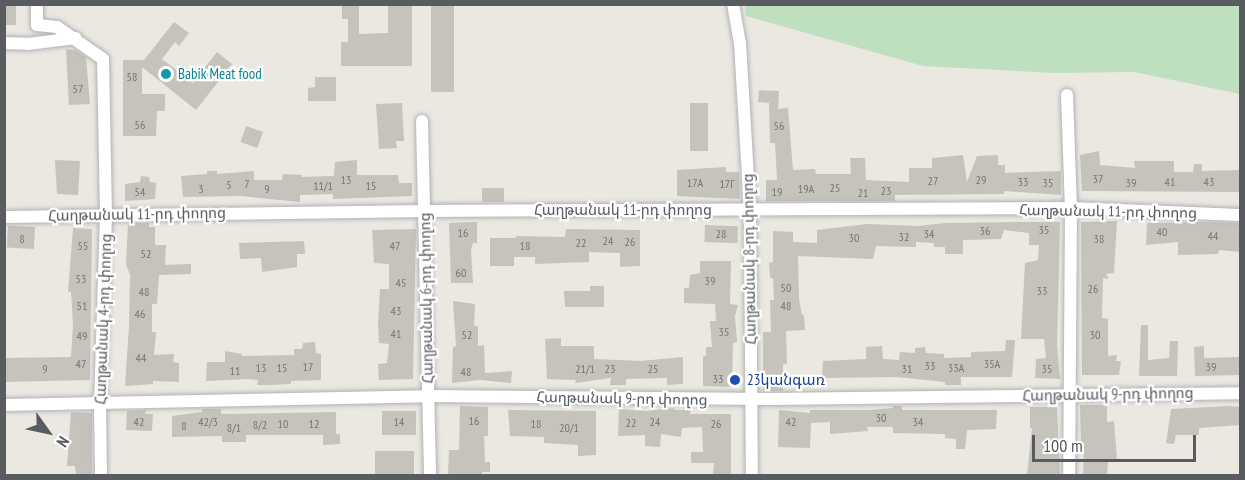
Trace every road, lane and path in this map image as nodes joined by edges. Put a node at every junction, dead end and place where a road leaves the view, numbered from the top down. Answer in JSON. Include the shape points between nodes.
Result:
{"nodes":[{"id":1,"x":37,"y":4,"type":"edge"},
{"id":2,"x":733,"y":4,"type":"edge"},
{"id":3,"x":76,"y":38,"type":"junction"},
{"id":4,"x":4,"y":43,"type":"edge"},
{"id":5,"x":1067,"y":96,"type":"dead end"},
{"id":6,"x":422,"y":121,"type":"dead end"},
{"id":7,"x":1071,"y":208,"type":"junction"},
{"id":8,"x":750,"y":210,"type":"junction"},
{"id":9,"x":424,"y":211,"type":"junction"},
{"id":10,"x":106,"y":214,"type":"junction"},
{"id":11,"x":1240,"y":215,"type":"edge"},
{"id":12,"x":4,"y":217,"type":"edge"},
{"id":13,"x":1240,"y":393,"type":"edge"},
{"id":14,"x":1071,"y":394,"type":"junction"},
{"id":15,"x":427,"y":396,"type":"junction"},
{"id":16,"x":751,"y":399,"type":"junction"},
{"id":17,"x":100,"y":404,"type":"junction"},
{"id":18,"x":4,"y":405,"type":"edge"},
{"id":19,"x":101,"y":476,"type":"edge"},
{"id":20,"x":430,"y":476,"type":"edge"},
{"id":21,"x":753,"y":476,"type":"edge"},
{"id":22,"x":1069,"y":476,"type":"edge"}],
"edges":[{"from":1,"to":3,"type":"street","name":"Հաղթանակ 4-րդ փողոց","via":[[38,25],[57,27]]},
{"from":2,"to":8,"type":"street","name":"Հաղթանակ 8-րդ փողոց","via":[[740,43]]},
{"from":3,"to":4,"type":"street"},
{"from":3,"to":10,"type":"street","name":"Հաղթանակ 4-րդ փողոց","via":[[103,59]]},
{"from":5,"to":7,"type":"street"},
{"from":6,"to":9,"type":"street","name":"Հաղթանակ 6-րդ փողոց"},
{"from":7,"to":8,"type":"street","name":"Հաղթանակ 11-րդ փողոց"},
{"from":7,"to":11,"type":"street","name":"Հաղթանակ 11-րդ փողոց"},
{"from":7,"to":14,"type":"street"},
{"from":8,"to":9,"type":"street","name":"Հաղթանակ 11-րդ փողոց"},
{"from":8,"to":16,"type":"street","name":"Հաղթանակ 8-րդ փողոց"},
{"from":9,"to":10,"type":"street","name":"Հաղթանակ 11-րդ փողոց"},
{"from":9,"to":15,"type":"street","name":"Հաղթանակ 6-րդ փողոց"},
{"from":10,"to":12,"type":"street","name":"Հաղթանակ 11-րդ փողոց"},
{"from":10,"to":17,"type":"street","name":"Հաղթանակ 4-րդ փողոց"},
{"from":13,"to":14,"type":"street","name":"Հաղթանակ 9-րդ փողոց"},
{"from":14,"to":16,"type":"street","name":"Հաղթանակ 9-րդ փողոց"},
{"from":14,"to":22,"type":"street"},
{"from":15,"to":16,"type":"street","name":"Հաղթանակ 9-րդ փողոց"},
{"from":15,"to":17,"type":"street","name":"Հաղթանակ 9-րդ փողոց"},
{"from":15,"to":20,"type":"street","name":"Հաղթանակ 6-րդ փողոց"},
{"from":16,"to":21,"type":"street","name":"Հաղթանակ 8-րդ փողոց"},
{"from":17,"to":18,"type":"street","name":"Հաղթանակ 9-րդ փողոց"},
{"from":17,"to":19,"type":"street","name":"Հաղթանակ 4-րդ փողոց"}]}
